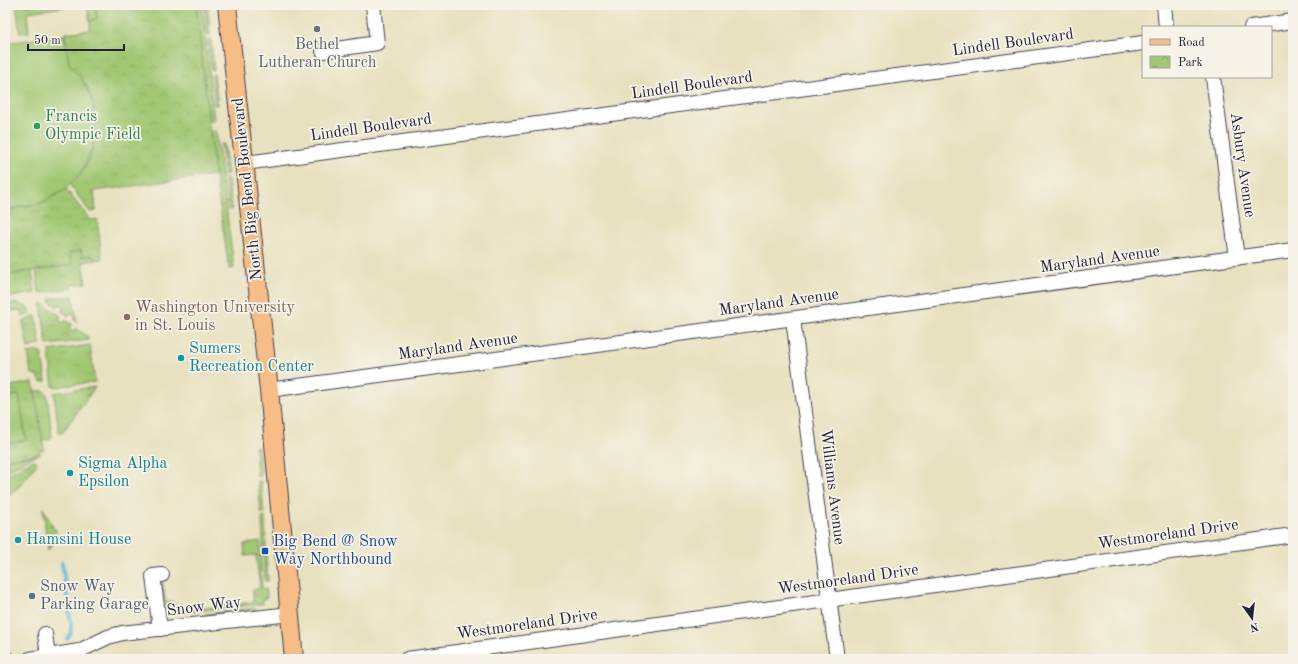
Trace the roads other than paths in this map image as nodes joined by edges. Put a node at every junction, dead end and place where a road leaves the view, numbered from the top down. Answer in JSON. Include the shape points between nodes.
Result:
{"nodes":[{"id":1,"x":227,"y":5,"type":"edge"},
{"id":2,"x":373,"y":5,"type":"edge"},
{"id":3,"x":1164,"y":5,"type":"edge"},
{"id":4,"x":1293,"y":21,"type":"edge"},
{"id":5,"x":1166,"y":26,"type":"edge"},
{"id":6,"x":1258,"y":26,"type":"edge"},
{"id":7,"x":1142,"y":43,"type":"edge"},
{"id":8,"x":323,"y":51,"type":"dead end"},
{"id":9,"x":1213,"y":78,"type":"edge"},
{"id":10,"x":245,"y":163,"type":"junction"},
{"id":11,"x":1293,"y":250,"type":"edge"},
{"id":12,"x":1237,"y":258,"type":"junction"},
{"id":13,"x":793,"y":318,"type":"junction"},
{"id":14,"x":269,"y":390,"type":"junction"},
{"id":15,"x":1293,"y":535,"type":"edge"},
{"id":16,"x":162,"y":575,"type":"dead end"},
{"id":17,"x":829,"y":600,"type":"junction"},
{"id":18,"x":290,"y":614,"type":"junction"},
{"id":19,"x":160,"y":629,"type":"junction"},
{"id":20,"x":45,"y":634,"type":"dead end"},
{"id":21,"x":48,"y":656,"type":"junction"},
{"id":22,"x":30,"y":659,"type":"edge"},
{"id":23,"x":294,"y":659,"type":"edge"},
{"id":24,"x":407,"y":659,"type":"edge"},
{"id":25,"x":837,"y":659,"type":"edge"}],
"edges":[{"from":1,"to":10,"type":"main road","name":"North Big Bend Boulevard"},
{"from":2,"to":8,"type":"street","via":[[378,43]]},
{"from":3,"to":5,"type":"street"},
{"from":4,"to":6,"type":"street"},
{"from":7,"to":10,"type":"street","name":"Lindell Boulevard"},
{"from":9,"to":12,"type":"street","name":"Asbury Avenue"},
{"from":10,"to":14,"type":"main road","name":"North Big Bend Boulevard"},
{"from":11,"to":12,"type":"street","name":"Maryland Avenue"},
{"from":12,"to":13,"type":"street","name":"Maryland Avenue"},
{"from":13,"to":14,"type":"street","name":"Maryland Avenue"},
{"from":13,"to":17,"type":"street","name":"Williams Avenue"},
{"from":14,"to":18,"type":"main road","name":"North Big Bend Boulevard"},
{"from":15,"to":17,"type":"street","name":"Westmoreland Drive"},
{"from":16,"to":19,"type":"street","via":[[153,576]]},
{"from":17,"to":24,"type":"street","name":"Westmoreland Drive"},
{"from":17,"to":25,"type":"street","name":"Williams Avenue"},
{"from":18,"to":19,"type":"street","name":"Snow Way"},
{"from":18,"to":23,"type":"main road","name":"North Big Bend Boulevard"},
{"from":19,"to":21,"type":"street","name":"Snow Way","via":[[122,633],[79,651]]},
{"from":20,"to":21,"type":"street"},
{"from":21,"to":22,"type":"street","name":"Snow Way"}]}
